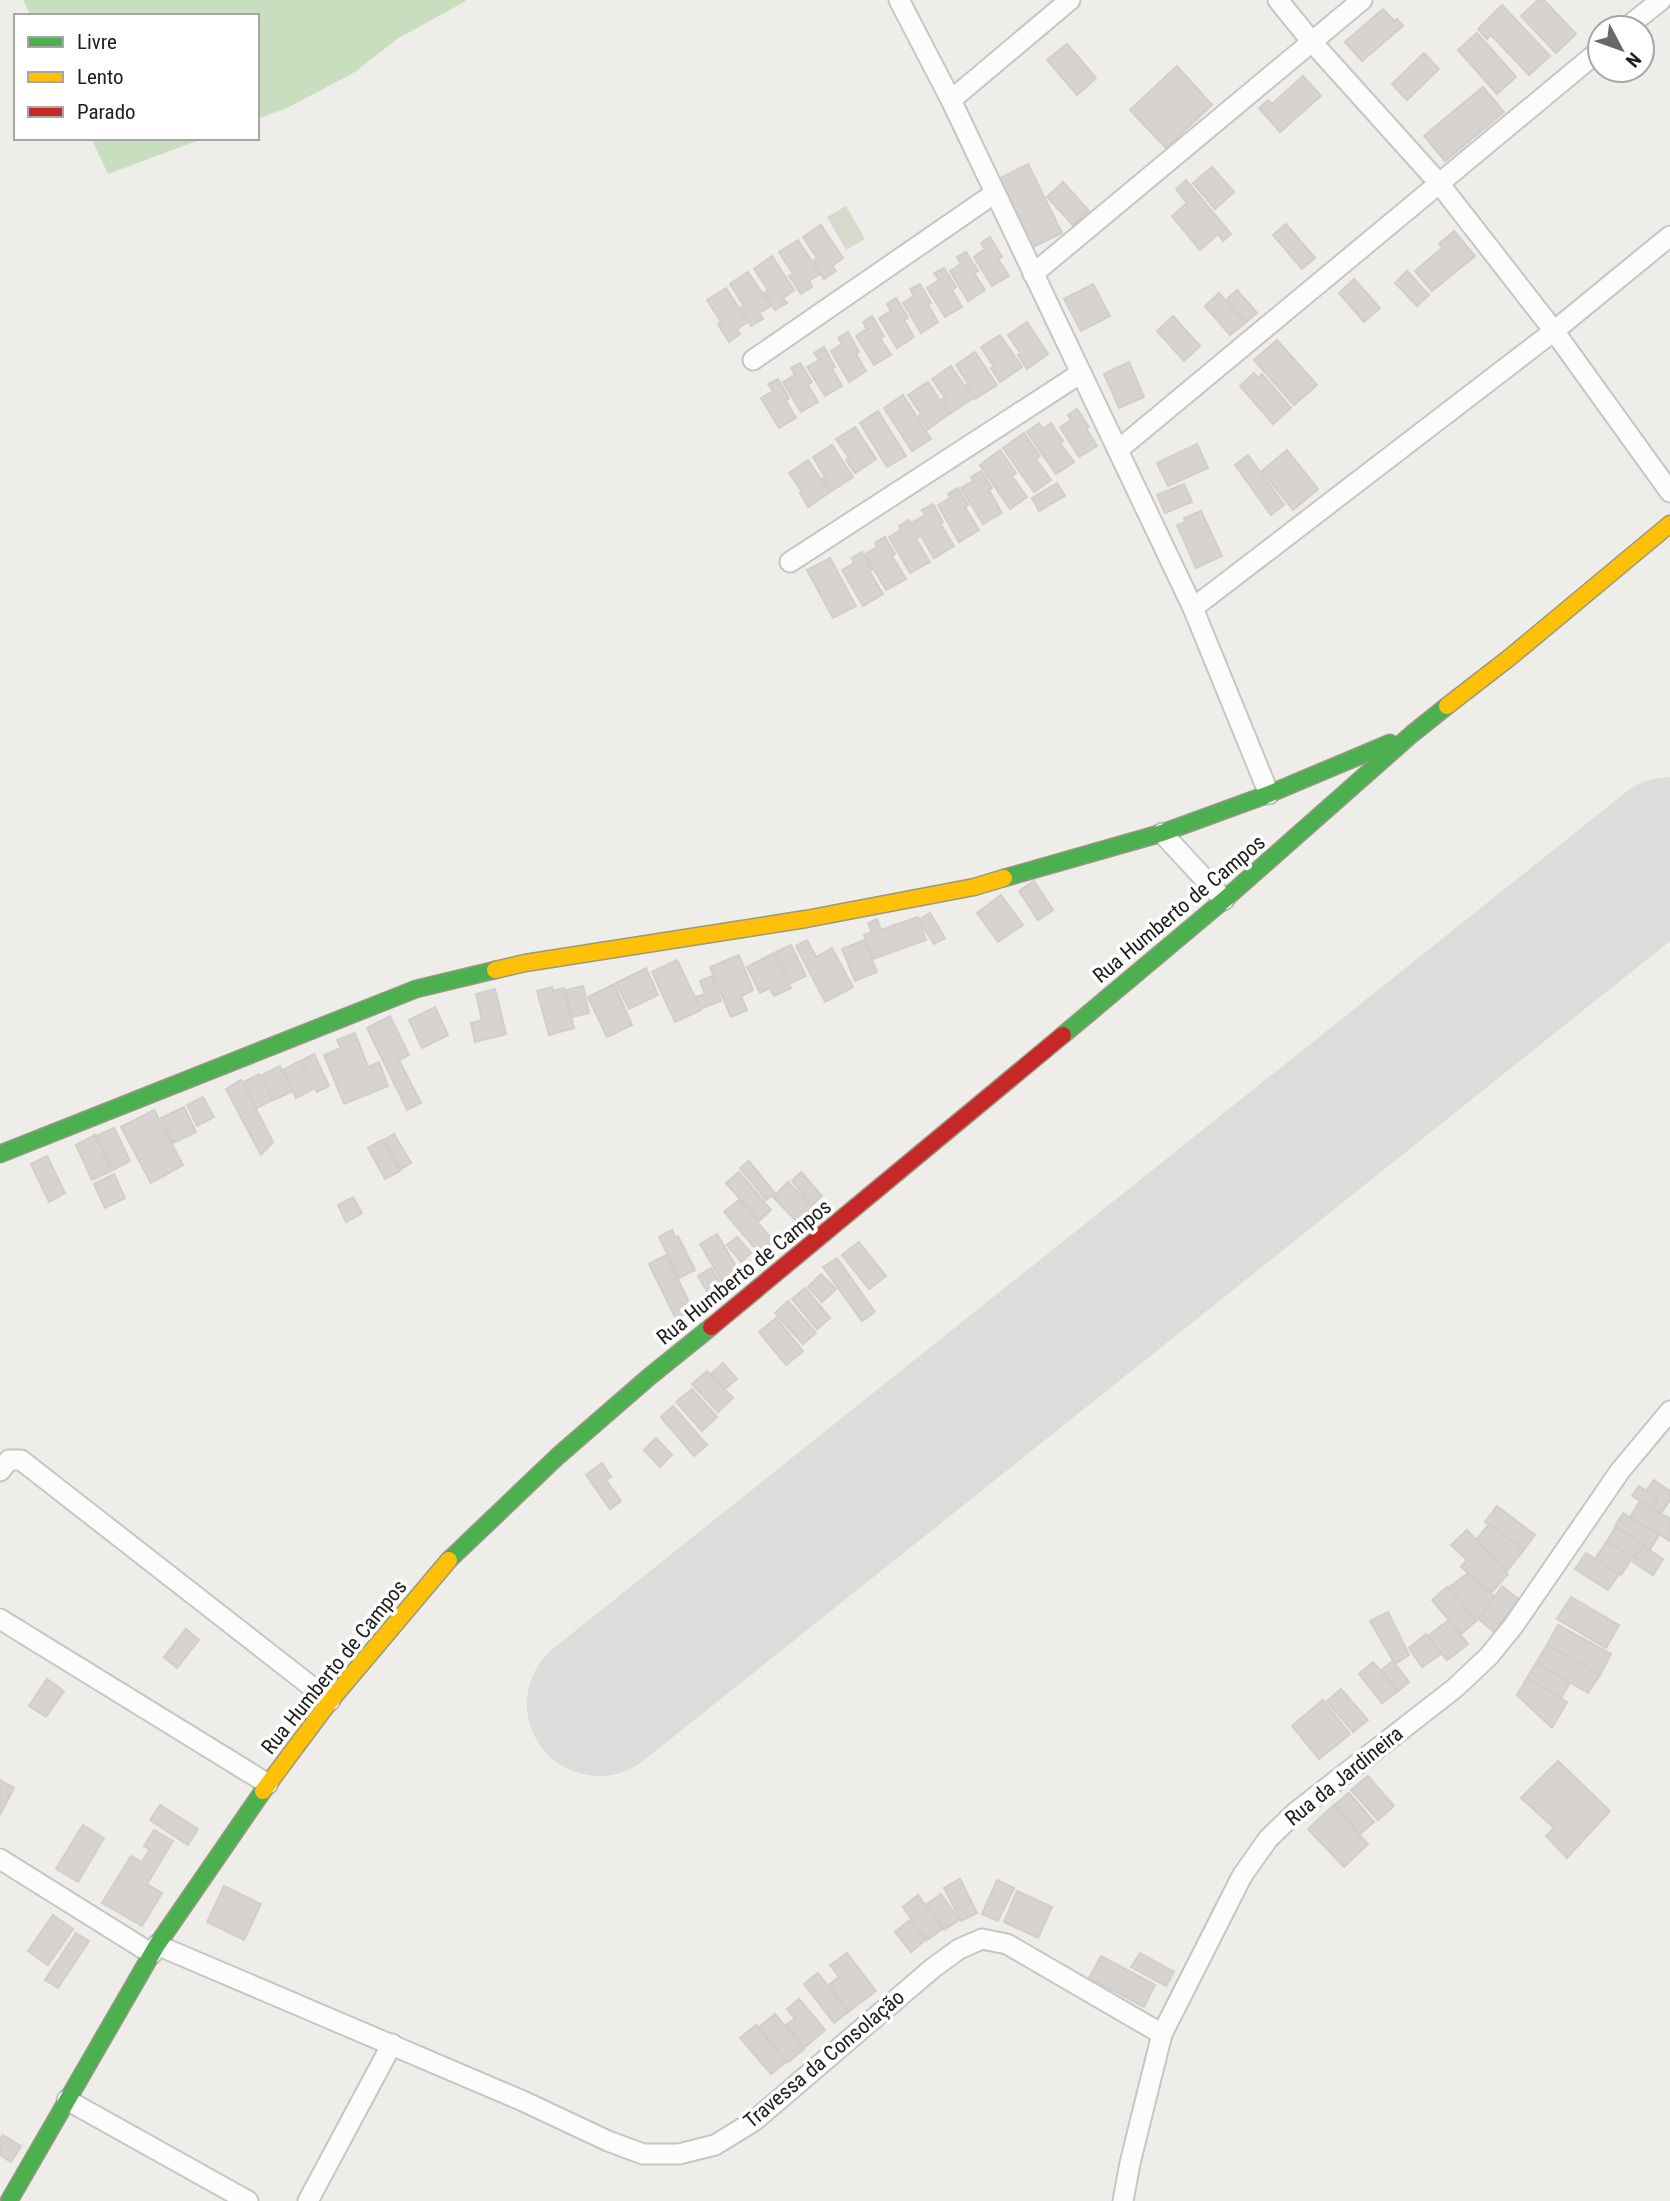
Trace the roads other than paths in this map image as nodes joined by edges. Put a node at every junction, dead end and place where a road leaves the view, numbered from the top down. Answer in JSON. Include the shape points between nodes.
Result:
{"nodes":[{"id":1,"x":899,"y":0,"type":"edge"},
{"id":2,"x":1070,"y":0,"type":"edge"},
{"id":3,"x":1278,"y":0,"type":"edge"},
{"id":4,"x":1362,"y":0,"type":"edge"},
{"id":5,"x":1661,"y":0,"type":"edge"},
{"id":6,"x":1644,"y":14,"type":"edge"},
{"id":7,"x":1312,"y":42,"type":"junction"},
{"id":8,"x":1586,"y":61,"type":"edge"},
{"id":9,"x":951,"y":100,"type":"junction"},
{"id":10,"x":1438,"y":182,"type":"junction"},
{"id":11,"x":995,"y":193,"type":"junction"},
{"id":12,"x":1670,"y":236,"type":"edge"},
{"id":13,"x":1032,"y":274,"type":"junction"},
{"id":14,"x":1554,"y":331,"type":"junction"},
{"id":15,"x":753,"y":360,"type":"dead end"},
{"id":16,"x":1081,"y":373,"type":"junction"},
{"id":17,"x":1118,"y":450,"type":"junction"},
{"id":18,"x":1670,"y":492,"type":"edge"},
{"id":19,"x":1670,"y":524,"type":"edge"},
{"id":20,"x":790,"y":562,"type":"dead end"},
{"id":21,"x":1193,"y":608,"type":"junction"},
{"id":22,"x":1412,"y":734,"type":"junction"},
{"id":23,"x":1269,"y":794,"type":"junction"},
{"id":24,"x":1162,"y":833,"type":"junction"},
{"id":25,"x":1224,"y":900,"type":"junction"},
{"id":26,"x":0,"y":1153,"type":"edge"},
{"id":27,"x":1670,"y":1410,"type":"edge"},
{"id":28,"x":0,"y":1471,"type":"edge"},
{"id":29,"x":0,"y":1619,"type":"edge"},
{"id":30,"x":330,"y":1701,"type":"junction"},
{"id":31,"x":268,"y":1784,"type":"junction"},
{"id":32,"x":0,"y":1859,"type":"edge"},
{"id":33,"x":155,"y":1950,"type":"junction"},
{"id":34,"x":1163,"y":2034,"type":"junction"},
{"id":35,"x":392,"y":2045,"type":"junction"},
{"id":36,"x":67,"y":2100,"type":"junction"},
{"id":37,"x":0,"y":2176,"type":"edge"},
{"id":38,"x":13,"y":2194,"type":"edge"},
{"id":39,"x":248,"y":2201,"type":"edge"},
{"id":40,"x":308,"y":2201,"type":"edge"},
{"id":41,"x":1123,"y":2201,"type":"edge"}],
"edges":[{"from":1,"to":9,"type":"street"},
{"from":2,"to":9,"type":"street"},
{"from":3,"to":7,"type":"street"},
{"from":4,"to":7,"type":"street"},
{"from":5,"to":6,"type":"street"},
{"from":7,"to":10,"type":"street"},
{"from":7,"to":13,"type":"street"},
{"from":8,"to":10,"type":"street"},
{"from":9,"to":11,"type":"street"},
{"from":10,"to":14,"type":"street"},
{"from":10,"to":17,"type":"street"},
{"from":11,"to":13,"type":"street"},
{"from":11,"to":15,"type":"street"},
{"from":12,"to":14,"type":"street"},
{"from":13,"to":16,"type":"street"},
{"from":14,"to":18,"type":"street"},
{"from":14,"to":21,"type":"street"},
{"from":16,"to":17,"type":"street"},
{"from":16,"to":20,"type":"street"},
{"from":17,"to":21,"type":"street"},
{"from":19,"to":22,"type":"street","name":"Rua Humberto de Campos"},
{"from":21,"to":23,"type":"street"},
{"from":22,"to":23,"type":"street"},
{"from":22,"to":25,"type":"street","name":"Rua Humberto de Campos"},
{"from":23,"to":24,"type":"street"},
{"from":24,"to":25,"type":"street"},
{"from":24,"to":26,"type":"street","via":[[974,887],[806,919],[525,963],[416,989]]},
{"from":25,"to":30,"type":"street","name":"Rua Humberto de Campos","via":[[558,1456],[441,1568]]},
{"from":27,"to":34,"type":"street","name":"Rua da Jardineira","via":[[1620,1471],[1489,1656],[1268,1839],[1242,1876]]},
{"from":28,"to":30,"type":"street","via":[[9,1460],[21,1460]]},
{"from":29,"to":31,"type":"street"},
{"from":30,"to":31,"type":"street","name":"Rua Humberto de Campos"},
{"from":31,"to":33,"type":"street","name":"Rua Humberto de Campos"},
{"from":32,"to":33,"type":"street","name":"Travessa da Consolação"},
{"from":33,"to":35,"type":"street","name":"Travessa da Consolação"},
{"from":33,"to":36,"type":"street","name":"Rua Humberto de Campos"},
{"from":34,"to":35,"type":"street","name":"Travessa da Consolação","via":[[1007,1944],[982,1939],[933,1968],[754,2121],[715,2145],[679,2154],[643,2154],[608,2141]]},
{"from":34,"to":41,"type":"street","name":"Rua da Jardineira"},
{"from":35,"to":40,"type":"street"},
{"from":36,"to":38,"type":"street","name":"Rua Humberto de Campos"},
{"from":36,"to":39,"type":"street"},
{"from":37,"to":38,"type":"street"}]}
